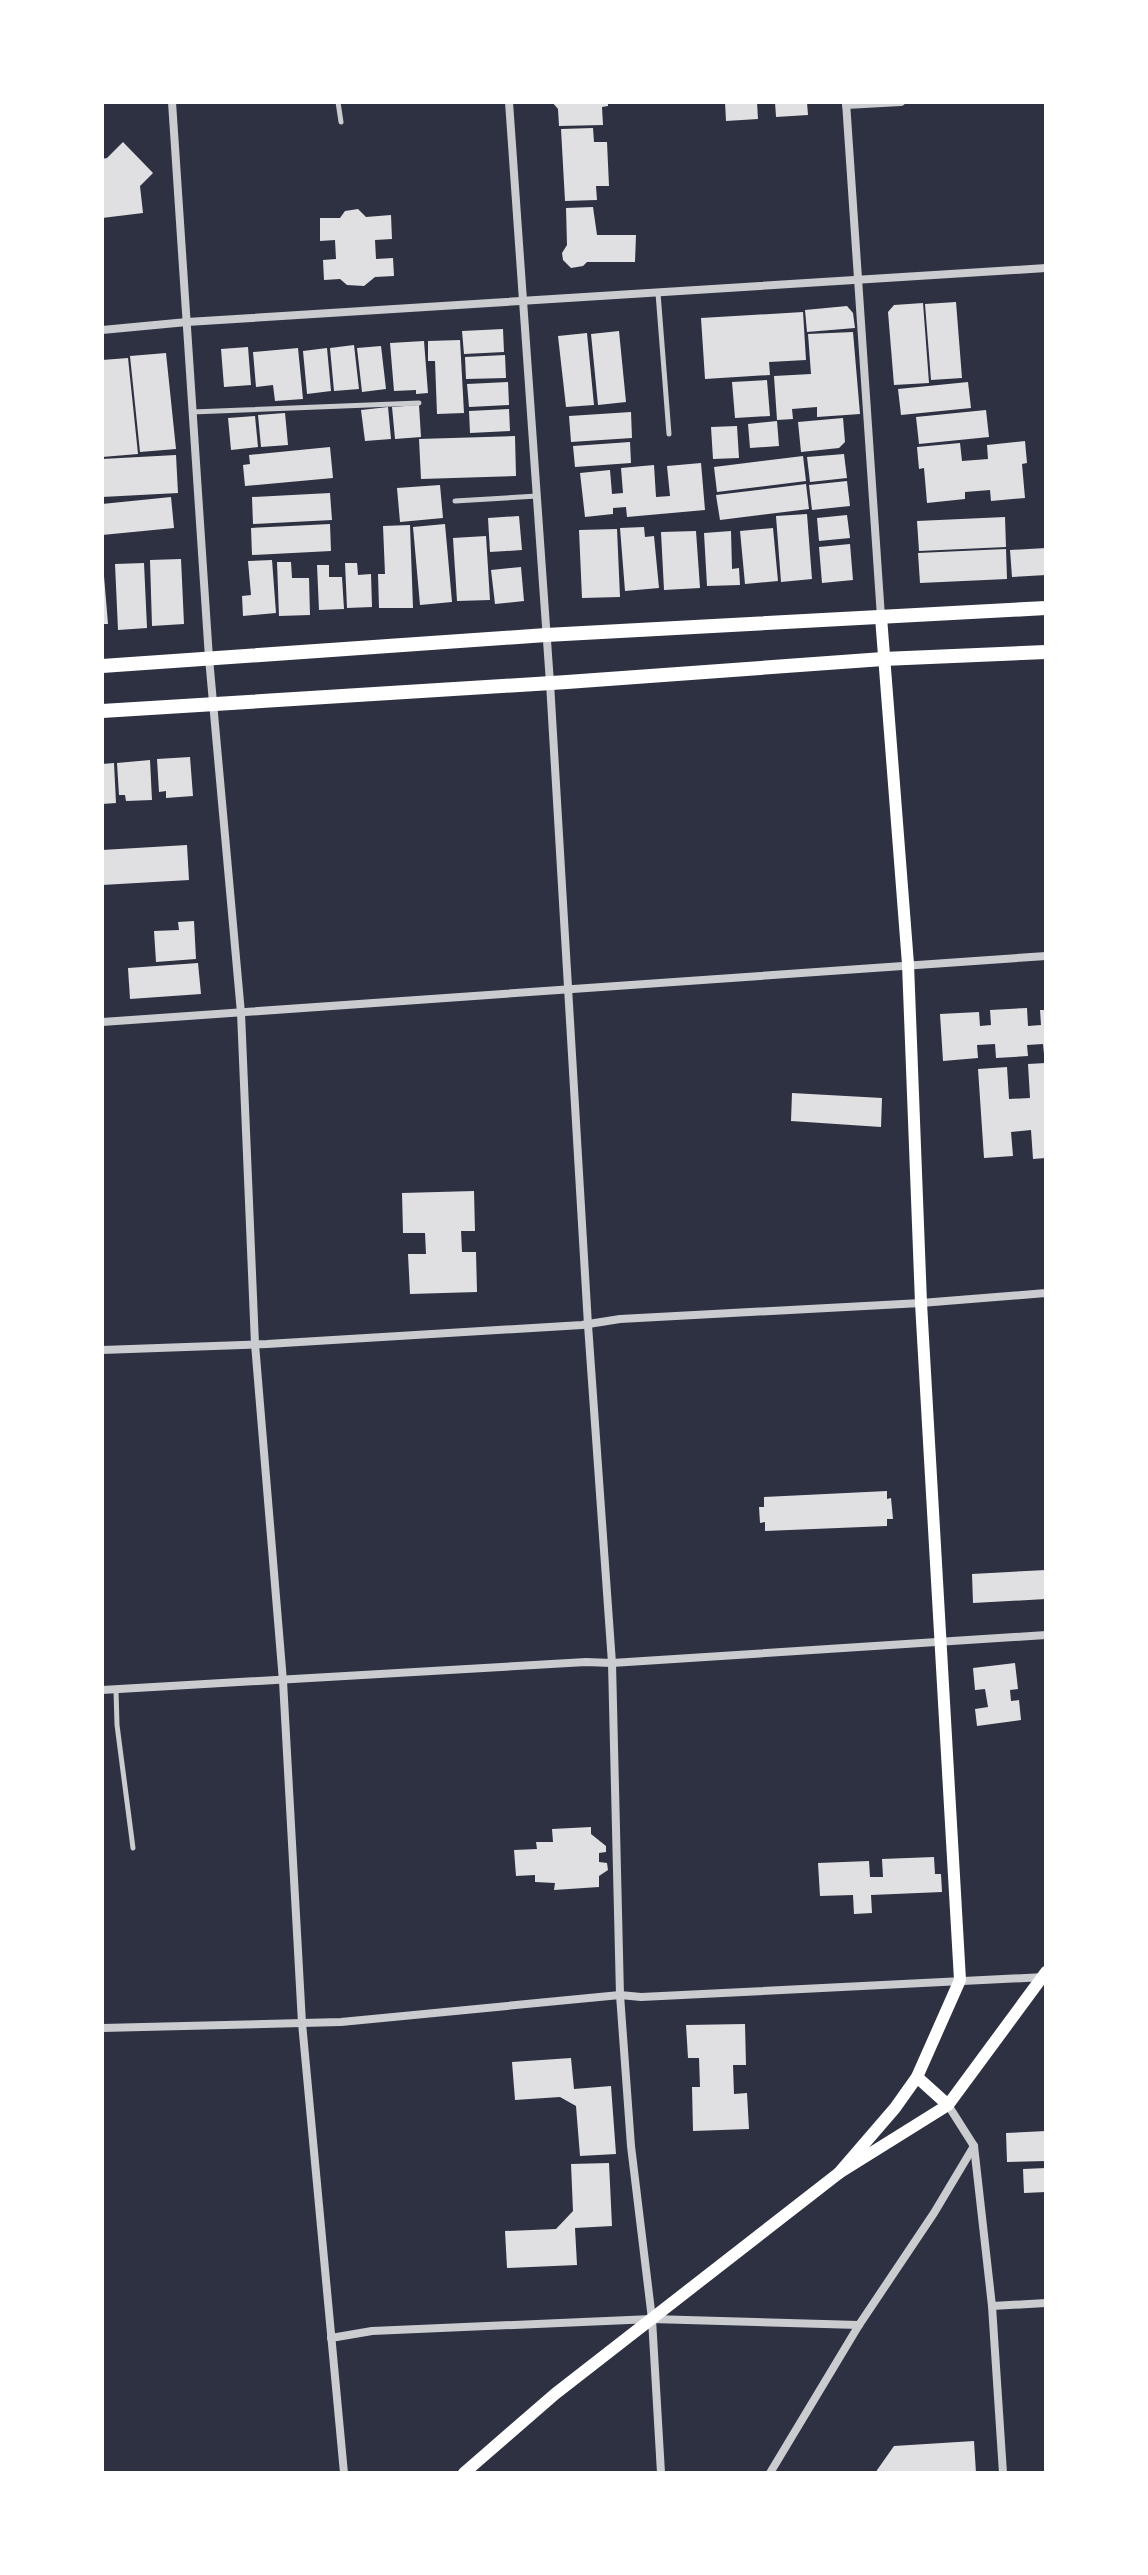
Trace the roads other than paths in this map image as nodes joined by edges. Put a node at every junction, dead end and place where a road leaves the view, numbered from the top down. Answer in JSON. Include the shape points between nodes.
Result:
{"nodes":[{"id":1,"x":172,"y":102,"type":"edge"},
{"id":2,"x":338,"y":102,"type":"edge"},
{"id":3,"x":509,"y":102,"type":"edge"},
{"id":4,"x":901,"y":102,"type":"edge"},
{"id":5,"x":846,"y":104,"type":"edge"},
{"id":6,"x":341,"y":122,"type":"dead end"},
{"id":7,"x":1046,"y":268,"type":"edge"},
{"id":8,"x":858,"y":280,"type":"junction"},
{"id":9,"x":658,"y":293,"type":"junction"},
{"id":10,"x":523,"y":302,"type":"junction"},
{"id":11,"x":187,"y":322,"type":"junction"},
{"id":12,"x":102,"y":330,"type":"edge"},
{"id":13,"x":419,"y":403,"type":"dead end"},
{"id":14,"x":191,"y":412,"type":"junction"},
{"id":15,"x":669,"y":434,"type":"dead end"},
{"id":16,"x":537,"y":496,"type":"junction"},
{"id":17,"x":455,"y":501,"type":"dead end"},
{"id":18,"x":1046,"y":608,"type":"edge"},
{"id":19,"x":881,"y":617,"type":"junction"},
{"id":20,"x":546,"y":635,"type":"junction"},
{"id":21,"x":1046,"y":652,"type":"edge"},
{"id":22,"x":209,"y":658,"type":"junction"},
{"id":23,"x":883,"y":659,"type":"junction"},
{"id":24,"x":102,"y":666,"type":"edge"},
{"id":25,"x":550,"y":683,"type":"junction"},
{"id":26,"x":214,"y":703,"type":"junction"},
{"id":27,"x":102,"y":711,"type":"edge"},
{"id":28,"x":1046,"y":956,"type":"edge"},
{"id":29,"x":908,"y":964,"type":"junction"},
{"id":30,"x":568,"y":989,"type":"junction"},
{"id":31,"x":241,"y":1013,"type":"junction"},
{"id":32,"x":102,"y":1022,"type":"edge"},
{"id":33,"x":1046,"y":1293,"type":"edge"},
{"id":34,"x":921,"y":1303,"type":"junction"},
{"id":35,"x":588,"y":1325,"type":"junction"},
{"id":36,"x":255,"y":1344,"type":"junction"},
{"id":37,"x":102,"y":1350,"type":"edge"},
{"id":38,"x":1046,"y":1635,"type":"edge"},
{"id":39,"x":943,"y":1642,"type":"junction"},
{"id":40,"x":612,"y":1663,"type":"junction"},
{"id":41,"x":283,"y":1681,"type":"junction"},
{"id":42,"x":102,"y":1690,"type":"edge"},
{"id":43,"x":116,"y":1690,"type":"junction"},
{"id":44,"x":133,"y":1848,"type":"dead end"},
{"id":45,"x":1045,"y":1975,"type":"edge"},
{"id":46,"x":960,"y":1980,"type":"junction"},
{"id":47,"x":620,"y":1995,"type":"junction"},
{"id":48,"x":302,"y":2023,"type":"junction"},
{"id":49,"x":102,"y":2028,"type":"edge"},
{"id":50,"x":917,"y":2077,"type":"junction"},
{"id":51,"x":948,"y":2105,"type":"junction"},
{"id":52,"x":974,"y":2146,"type":"junction"},
{"id":53,"x":839,"y":2173,"type":"junction"},
{"id":54,"x":1046,"y":2303,"type":"edge"},
{"id":55,"x":992,"y":2306,"type":"junction"},
{"id":56,"x":652,"y":2319,"type":"junction"},
{"id":57,"x":859,"y":2325,"type":"junction"},
{"id":58,"x":331,"y":2338,"type":"junction"},
{"id":59,"x":344,"y":2473,"type":"edge"},
{"id":60,"x":464,"y":2473,"type":"edge"},
{"id":61,"x":661,"y":2473,"type":"edge"},
{"id":62,"x":770,"y":2473,"type":"edge"},
{"id":63,"x":1003,"y":2473,"type":"edge"}],
"edges":[{"from":1,"to":11,"type":"street"},
{"from":2,"to":6,"type":"lane"},
{"from":3,"to":10,"type":"street"},
{"from":4,"to":5,"type":"street"},
{"from":5,"to":8,"type":"street"},
{"from":7,"to":8,"type":"street"},
{"from":8,"to":9,"type":"street"},
{"from":8,"to":19,"type":"street"},
{"from":9,"to":10,"type":"street"},
{"from":9,"to":15,"type":"lane"},
{"from":10,"to":11,"type":"street"},
{"from":10,"to":16,"type":"street"},
{"from":11,"to":12,"type":"street"},
{"from":11,"to":14,"type":"street"},
{"from":13,"to":14,"type":"lane"},
{"from":14,"to":22,"type":"street"},
{"from":16,"to":17,"type":"lane"},
{"from":16,"to":20,"type":"street"},
{"from":18,"to":19,"type":"main road"},
{"from":19,"to":20,"type":"main road"},
{"from":19,"to":23,"type":"main road"},
{"from":20,"to":22,"type":"main road"},
{"from":20,"to":25,"type":"street"},
{"from":21,"to":23,"type":"main road"},
{"from":22,"to":24,"type":"main road"},
{"from":22,"to":26,"type":"street"},
{"from":23,"to":25,"type":"main road"},
{"from":23,"to":29,"type":"main road"},
{"from":25,"to":26,"type":"main road"},
{"from":25,"to":30,"type":"street"},
{"from":26,"to":27,"type":"main road"},
{"from":26,"to":31,"type":"street"},
{"from":28,"to":29,"type":"street"},
{"from":29,"to":30,"type":"street"},
{"from":29,"to":34,"type":"main road"},
{"from":30,"to":31,"type":"street"},
{"from":30,"to":35,"type":"street"},
{"from":31,"to":32,"type":"street"},
{"from":31,"to":36,"type":"street"},
{"from":33,"to":34,"type":"street"},
{"from":34,"to":35,"type":"street"},
{"from":34,"to":39,"type":"main road"},
{"from":35,"to":36,"type":"street"},
{"from":35,"to":40,"type":"street"},
{"from":36,"to":37,"type":"street"},
{"from":36,"to":41,"type":"street"},
{"from":38,"to":39,"type":"street"},
{"from":39,"to":40,"type":"street"},
{"from":39,"to":46,"type":"main road"},
{"from":40,"to":41,"type":"street"},
{"from":40,"to":47,"type":"street"},
{"from":41,"to":43,"type":"street"},
{"from":41,"to":48,"type":"street"},
{"from":42,"to":43,"type":"street"},
{"from":43,"to":44,"type":"lane"},
{"from":45,"to":46,"type":"street"},
{"from":45,"to":51,"type":"main road"},
{"from":46,"to":47,"type":"street"},
{"from":46,"to":50,"type":"main road"},
{"from":47,"to":48,"type":"street"},
{"from":47,"to":56,"type":"street"},
{"from":48,"to":49,"type":"street"},
{"from":48,"to":58,"type":"street"},
{"from":50,"to":51,"type":"main road"},
{"from":50,"to":53,"type":"main road"},
{"from":51,"to":52,"type":"street"},
{"from":51,"to":53,"type":"main road"},
{"from":52,"to":55,"type":"street"},
{"from":52,"to":57,"type":"street"},
{"from":53,"to":56,"type":"main road"},
{"from":54,"to":55,"type":"street"},
{"from":55,"to":63,"type":"street"},
{"from":56,"to":57,"type":"street"},
{"from":56,"to":58,"type":"street","via":[[372,2331]]},
{"from":56,"to":60,"type":"main road"},
{"from":56,"to":61,"type":"street"},
{"from":57,"to":62,"type":"street"},
{"from":58,"to":59,"type":"street"}]}
